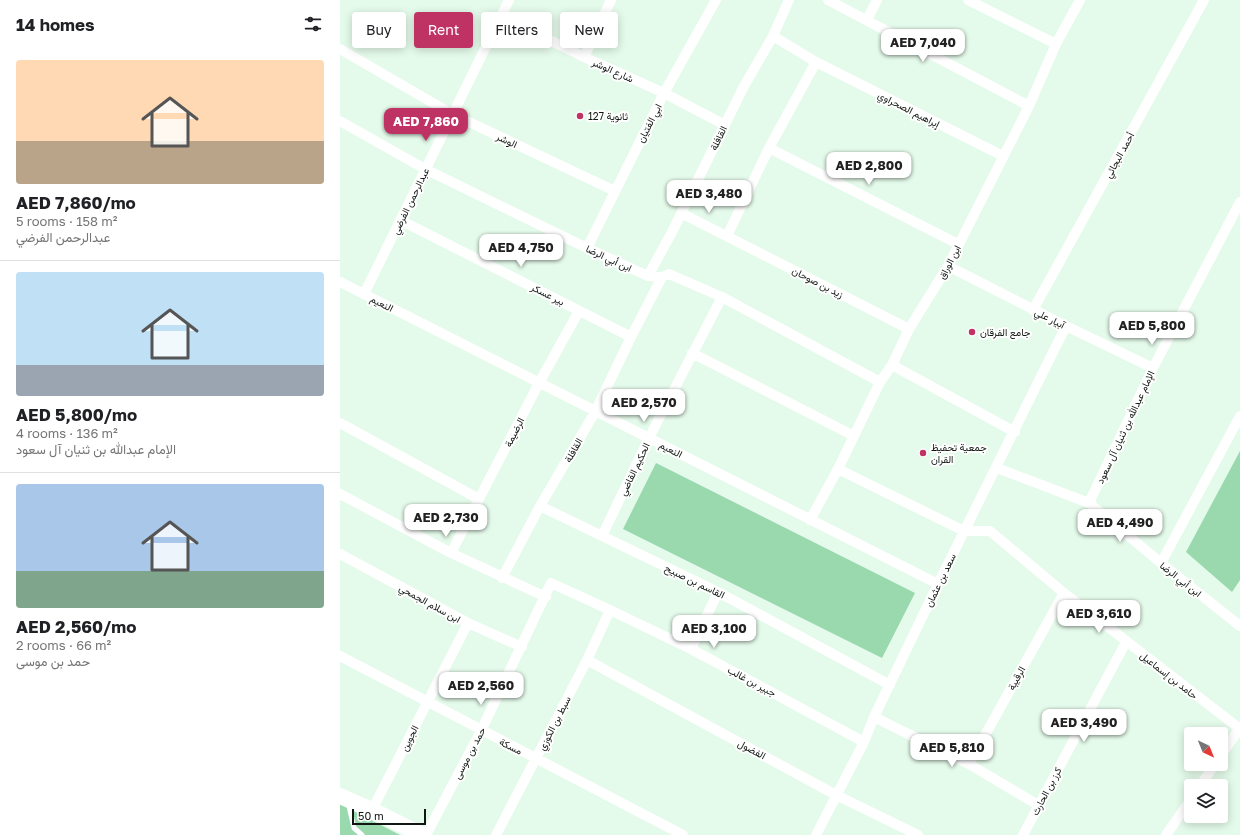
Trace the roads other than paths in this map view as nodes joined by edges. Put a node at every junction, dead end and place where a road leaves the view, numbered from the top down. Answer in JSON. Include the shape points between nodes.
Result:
{"nodes":[{"id":1,"x":509,"y":0,"type":"edge"},
{"id":2,"x":611,"y":0,"type":"edge"},
{"id":3,"x":716,"y":0,"type":"edge"},
{"id":4,"x":789,"y":0,"type":"edge"},
{"id":5,"x":828,"y":0,"type":"edge"},
{"id":6,"x":876,"y":0,"type":"edge"},
{"id":7,"x":968,"y":0,"type":"edge"},
{"id":8,"x":1080,"y":0,"type":"edge"},
{"id":9,"x":1204,"y":0,"type":"edge"},
{"id":10,"x":503,"y":12,"type":"edge"},
{"id":11,"x":866,"y":20,"type":"junction"},
{"id":12,"x":773,"y":36,"type":"junction"},
{"id":13,"x":552,"y":41,"type":"edge"},
{"id":14,"x":1056,"y":44,"type":"junction"},
{"id":15,"x":485,"y":48,"type":"edge"},
{"id":16,"x":340,"y":49,"type":"edge"},
{"id":17,"x":584,"y":57,"type":"junction"},
{"id":18,"x":816,"y":62,"type":"junction"},
{"id":19,"x":664,"y":93,"type":"junction"},
{"id":20,"x":1028,"y":106,"type":"junction"},
{"id":21,"x":452,"y":114,"type":"junction"},
{"id":22,"x":340,"y":121,"type":"edge"},
{"id":23,"x":725,"y":125,"type":"junction"},
{"id":24,"x":770,"y":148,"type":"junction"},
{"id":25,"x":1003,"y":156,"type":"junction"},
{"id":26,"x":425,"y":169,"type":"junction"},
{"id":27,"x":615,"y":191,"type":"junction"},
{"id":28,"x":1240,"y":202,"type":"edge"},
{"id":29,"x":681,"y":213,"type":"junction"},
{"id":30,"x":400,"y":220,"type":"junction"},
{"id":31,"x":727,"y":236,"type":"junction"},
{"id":32,"x":958,"y":244,"type":"junction"},
{"id":33,"x":587,"y":248,"type":"junction"},
{"id":34,"x":948,"y":266,"type":"junction"},
{"id":35,"x":648,"y":276,"type":"junction"},
{"id":36,"x":662,"y":277,"type":"junction"},
{"id":37,"x":340,"y":282,"type":"edge"},
{"id":38,"x":364,"y":294,"type":"junction"},
{"id":39,"x":722,"y":297,"type":"junction"},
{"id":40,"x":1033,"y":310,"type":"junction"},
{"id":41,"x":578,"y":311,"type":"junction"},
{"id":42,"x":1066,"y":326,"type":"junction"},
{"id":43,"x":909,"y":329,"type":"junction"},
{"id":44,"x":631,"y":337,"type":"junction"},
{"id":45,"x":692,"y":353,"type":"junction"},
{"id":46,"x":892,"y":365,"type":"junction"},
{"id":47,"x":1153,"y":368,"type":"junction"},
{"id":48,"x":880,"y":382,"type":"junction"},
{"id":49,"x":539,"y":383,"type":"junction"},
{"id":50,"x":595,"y":412,"type":"junction"},
{"id":51,"x":1240,"y":416,"type":"edge"},
{"id":52,"x":340,"y":423,"type":"edge"},
{"id":53,"x":1015,"y":432,"type":"junction"},
{"id":54,"x":854,"y":436,"type":"junction"},
{"id":55,"x":649,"y":438,"type":"junction"},
{"id":56,"x":997,"y":468,"type":"junction"},
{"id":57,"x":838,"y":470,"type":"junction"},
{"id":58,"x":340,"y":494,"type":"edge"},
{"id":59,"x":479,"y":499,"type":"junction"},
{"id":60,"x":1090,"y":503,"type":"junction"},
{"id":61,"x":540,"y":506,"type":"junction"},
{"id":62,"x":810,"y":520,"type":"junction"},
{"id":63,"x":964,"y":531,"type":"junction"},
{"id":64,"x":602,"y":536,"type":"junction"},
{"id":65,"x":451,"y":553,"type":"junction"},
{"id":66,"x":340,"y":554,"type":"edge"},
{"id":67,"x":1161,"y":563,"type":"junction"},
{"id":68,"x":502,"y":578,"type":"junction"},
{"id":69,"x":551,"y":584,"type":"joint"},
{"id":70,"x":938,"y":584,"type":"junction"},
{"id":71,"x":718,"y":592,"type":"junction"},
{"id":72,"x":1064,"y":593,"type":"junction"},
{"id":73,"x":546,"y":597,"type":"junction"},
{"id":74,"x":610,"y":610,"type":"junction"},
{"id":75,"x":468,"y":623,"type":"junction"},
{"id":76,"x":1240,"y":626,"type":"edge"},
{"id":77,"x":1126,"y":642,"type":"junction"},
{"id":78,"x":522,"y":647,"type":"junction"},
{"id":79,"x":691,"y":649,"type":"junction"},
{"id":80,"x":340,"y":656,"type":"edge"},
{"id":81,"x":587,"y":660,"type":"junction"},
{"id":82,"x":890,"y":685,"type":"junction"},
{"id":83,"x":428,"y":702,"type":"junction"},
{"id":84,"x":874,"y":717,"type":"junction"},
{"id":85,"x":1240,"y":728,"type":"edge"},
{"id":86,"x":481,"y":731,"type":"junction"},
{"id":87,"x":864,"y":742,"type":"junction"},
{"id":88,"x":1228,"y":745,"type":"edge"},
{"id":89,"x":536,"y":758,"type":"junction"},
{"id":90,"x":969,"y":764,"type":"junction"},
{"id":91,"x":836,"y":795,"type":"junction"},
{"id":92,"x":344,"y":798,"type":"edge"},
{"id":93,"x":1038,"y":805,"type":"junction"},
{"id":94,"x":1184,"y":809,"type":"edge"},
{"id":95,"x":372,"y":810,"type":"junction"},
{"id":96,"x":362,"y":835,"type":"edge"},
{"id":97,"x":422,"y":835,"type":"edge"},
{"id":98,"x":426,"y":835,"type":"edge"},
{"id":99,"x":496,"y":835,"type":"edge"},
{"id":100,"x":683,"y":835,"type":"edge"},
{"id":101,"x":816,"y":835,"type":"edge"},
{"id":102,"x":918,"y":835,"type":"edge"},
{"id":103,"x":1023,"y":835,"type":"edge"},
{"id":104,"x":1166,"y":835,"type":"edge"}],
"edges":[{"from":1,"to":10,"type":"street","name":"عبدالرحمن الفرضي"},
{"from":2,"to":17,"type":"street"},
{"from":3,"to":19,"type":"street","name":"ابي الفتيان"},
{"from":4,"to":12,"type":"street","name":"القافلة"},
{"from":5,"to":11,"type":"street"},
{"from":6,"to":11,"type":"street"},
{"from":7,"to":14,"type":"street"},
{"from":8,"to":14,"type":"street","name":"ابن الوراق"},
{"from":9,"to":40,"type":"street","name":"أحمد البجائي"},
{"from":11,"to":20,"type":"street"},
{"from":12,"to":18,"type":"street","name":"إبراهيم الصحراوي"},
{"from":12,"to":23,"type":"street","name":"القافلة"},
{"from":13,"to":17,"type":"street","name":"شارع الوشر"},
{"from":14,"to":20,"type":"street","name":"ابن الوراق"},
{"from":15,"to":21,"type":"street","name":"عبدالرحمن الفرضي"},
{"from":16,"to":21,"type":"street","name":"الوشر"},
{"from":17,"to":19,"type":"street","name":"شارع الوشر"},
{"from":18,"to":24,"type":"street"},
{"from":18,"to":25,"type":"street","name":"إبراهيم الصحراوي"},
{"from":19,"to":23,"type":"street","name":"شارع الوشر"},
{"from":19,"to":27,"type":"street","name":"ابي الفتيان"},
{"from":20,"to":25,"type":"street","name":"ابن الوراق"},
{"from":21,"to":26,"type":"street","name":"عبدالرحمن الفرضي"},
{"from":21,"to":27,"type":"street","name":"الوشر"},
{"from":22,"to":26,"type":"street","name":"ابن أبي الرضا"},
{"from":23,"to":29,"type":"street","name":"القافلة"},
{"from":24,"to":31,"type":"street"},
{"from":24,"to":32,"type":"street"},
{"from":25,"to":32,"type":"street","name":"ابن الوراق"},
{"from":26,"to":30,"type":"street","name":"عبدالرحمن الفرضي"},
{"from":26,"to":33,"type":"street","name":"ابن أبي الرضا"},
{"from":27,"to":33,"type":"street","name":"ابي الفتيان"},
{"from":28,"to":47,"type":"street","name":"الإمام عبدالله بن ثنيان آل سعود"},
{"from":29,"to":31,"type":"street","name":"زيد بن صوحان"},
{"from":29,"to":35,"type":"street","name":"القافلة"},
{"from":30,"to":38,"type":"street","name":"عبدالرحمن الفرضي"},
{"from":30,"to":41,"type":"street","name":"بير عسكر"},
{"from":31,"to":43,"type":"street","name":"زيد بن صوحان"},
{"from":32,"to":34,"type":"street","name":"ابن الوراق"},
{"from":33,"to":35,"type":"street","name":"ابن أبي الرضا"},
{"from":34,"to":40,"type":"street","name":"آبيار علي"},
{"from":34,"to":43,"type":"street","name":"ابن الوراق"},
{"from":35,"to":36,"type":"street","name":"ابن أبي الرضا"},
{"from":36,"to":39,"type":"street","name":"ابن أبي الرضا","via":[[669,274]]},
{"from":36,"to":44,"type":"street","name":"القافلة"},
{"from":37,"to":38,"type":"street","name":"النعيم"},
{"from":38,"to":49,"type":"street","name":"النعيم"},
{"from":39,"to":45,"type":"street","name":"الحكيم القاضي"},
{"from":39,"to":48,"type":"street","name":"ابن أبي الرضا"},
{"from":40,"to":42,"type":"street","name":"آبيار علي"},
{"from":41,"to":44,"type":"street","name":"بير عسكر"},
{"from":41,"to":49,"type":"street","name":"الرضيمة"},
{"from":42,"to":47,"type":"street","name":"آبيار علي"},
{"from":42,"to":53,"type":"street","name":"سعد بن عثمان"},
{"from":43,"to":46,"type":"street","name":"ابن الوراق"},
{"from":44,"to":50,"type":"street","name":"القافلة"},
{"from":45,"to":54,"type":"street"},
{"from":45,"to":55,"type":"street","name":"الحكيم القاضي"},
{"from":46,"to":48,"type":"street","name":"ابن الوراق"},
{"from":46,"to":53,"type":"street"},
{"from":47,"to":60,"type":"street","name":"الإمام عبدالله بن ثنيان آل سعود"},
{"from":48,"to":54,"type":"street","name":"ابن الوراق"},
{"from":49,"to":50,"type":"street","name":"النعيم"},
{"from":49,"to":59,"type":"street","name":"الرضيمة"},
{"from":50,"to":55,"type":"street","name":"النعيم"},
{"from":50,"to":61,"type":"street","name":"القافلة"},
{"from":51,"to":67,"type":"street"},
{"from":52,"to":59,"type":"street"},
{"from":53,"to":56,"type":"street","name":"سعد بن عثمان"},
{"from":54,"to":57,"type":"street","name":"ابن الوراق"},
{"from":55,"to":62,"type":"street","name":"النعيم"},
{"from":55,"to":64,"type":"street","name":"الحكيم القاضي"},
{"from":56,"to":60,"type":"street","name":"ابن أبي الرضا"},
{"from":56,"to":63,"type":"street","name":"سعد بن عثمان"},
{"from":57,"to":62,"type":"street","name":"ابن الوراق"},
{"from":57,"to":63,"type":"street"},
{"from":58,"to":65,"type":"street"},
{"from":59,"to":65,"type":"street","name":"الرضيمة"},
{"from":60,"to":67,"type":"street","name":"ابن أبي الرضا"},
{"from":61,"to":64,"type":"street","name":"القاسم بن صبيح"},
{"from":61,"to":68,"type":"street","name":"القافلة"},
{"from":62,"to":70,"type":"street","name":"النعيم"},
{"from":63,"to":70,"type":"street","name":"سعد بن عثمان"},
{"from":63,"to":72,"type":"street","name":"حامد بن إسماعيل","via":[[990,531]]},
{"from":64,"to":71,"type":"street","name":"القاسم بن صبيح"},
{"from":65,"to":68,"type":"street"},
{"from":66,"to":75,"type":"street","name":"ابن سلام الجمحي"},
{"from":67,"to":76,"type":"street","name":"ابن أبي الرضا"},
{"from":68,"to":73,"type":"street"},
{"from":69,"to":73,"type":"street","name":"حمد بن موسى"},
{"from":69,"to":74,"type":"street","name":"جبير بن غالب"},
{"from":70,"to":82,"type":"street","name":"سعد بن عثمان"},
{"from":71,"to":79,"type":"street"},
{"from":71,"to":82,"type":"street","name":"القاسم بن صبيح"},
{"from":72,"to":77,"type":"street","name":"حامد بن إسماعيل"},
{"from":72,"to":90,"type":"street","name":"الرقيبة"},
{"from":73,"to":78,"type":"street","name":"حمد بن موسى"},
{"from":74,"to":79,"type":"street","name":"جبير بن غالب"},
{"from":74,"to":81,"type":"street","name":"سبط بن الكوزي"},
{"from":75,"to":78,"type":"street","name":"ابن سلام الجمحي"},
{"from":75,"to":83,"type":"street","name":"الجوين"},
{"from":77,"to":85,"type":"street","name":"حامد بن إسماعيل"},
{"from":77,"to":93,"type":"street","name":"كرز بن الحارث"},
{"from":78,"to":86,"type":"street","name":"حمد بن موسى"},
{"from":79,"to":87,"type":"street","name":"جبير بن غالب"},
{"from":80,"to":83,"type":"street","name":"مسكة"},
{"from":81,"to":89,"type":"street","name":"سبط بن الكوزي"},
{"from":81,"to":91,"type":"street","name":"الفضول"},
{"from":82,"to":84,"type":"street","name":"سعد بن عثمان"},
{"from":83,"to":86,"type":"street","name":"مسكة"},
{"from":83,"to":95,"type":"street","name":"الجوين"},
{"from":84,"to":87,"type":"street","name":"سعد بن عثمان"},
{"from":84,"to":90,"type":"street"},
{"from":85,"to":88,"type":"street"},
{"from":86,"to":89,"type":"street","name":"مسكة"},
{"from":86,"to":98,"type":"street","name":"حمد بن موسى"},
{"from":87,"to":91,"type":"street","name":"سعد بن عثمان"},
{"from":89,"to":99,"type":"street","name":"سبط بن الكوزي"},
{"from":89,"to":100,"type":"street","name":"مسكة"},
{"from":90,"to":93,"type":"street"},
{"from":91,"to":101,"type":"street","name":"سعد بن عثمان"},
{"from":91,"to":102,"type":"street","name":"الفضول"},
{"from":92,"to":95,"type":"main road"},
{"from":92,"to":96,"type":"lane","via":[[354,828]]},
{"from":93,"to":103,"type":"street","name":"كرز بن الحارث"},
{"from":94,"to":104,"type":"street"},
{"from":95,"to":97,"type":"main road"}]}
